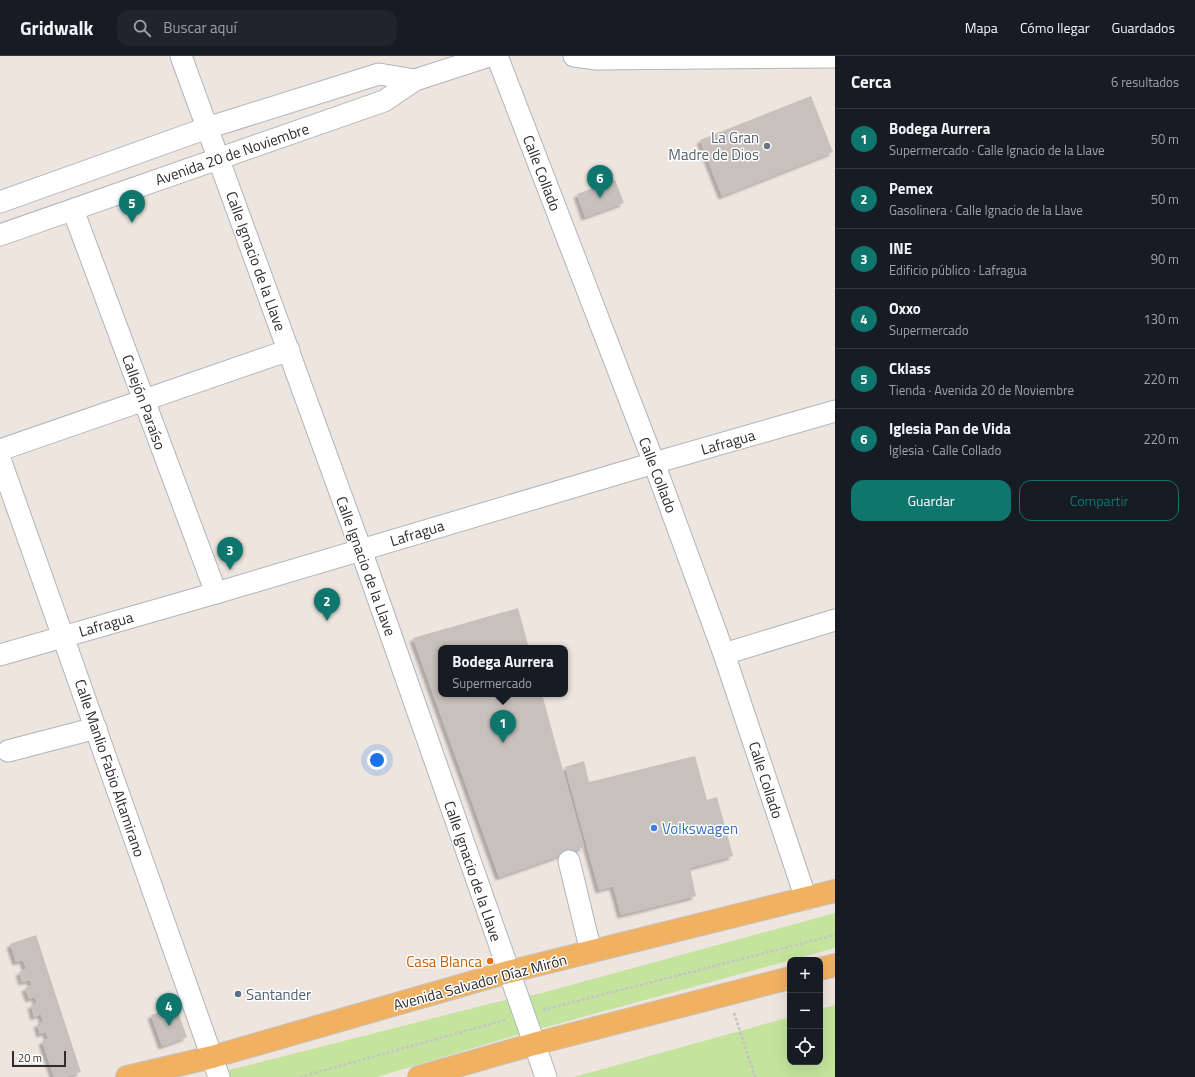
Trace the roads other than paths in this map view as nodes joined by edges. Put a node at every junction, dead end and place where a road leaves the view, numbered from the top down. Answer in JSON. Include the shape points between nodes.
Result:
{"nodes":[{"id":1,"x":181,"y":56,"type":"edge"},
{"id":2,"x":489,"y":56,"type":"edge"},
{"id":3,"x":497,"y":56,"type":"edge"},
{"id":4,"x":574,"y":56,"type":"edge"},
{"id":5,"x":832,"y":60,"type":"edge"},
{"id":6,"x":415,"y":80,"type":"junction"},
{"id":7,"x":208,"y":128,"type":"junction"},
{"id":8,"x":219,"y":159,"type":"junction"},
{"id":9,"x":0,"y":202,"type":"edge"},
{"id":10,"x":73,"y":210,"type":"junction"},
{"id":11,"x":0,"y":235,"type":"edge"},
{"id":12,"x":289,"y":350,"type":"junction"},
{"id":13,"x":143,"y":400,"type":"junction"},
{"id":14,"x":835,"y":412,"type":"edge"},
{"id":15,"x":0,"y":450,"type":"edge"},
{"id":16,"x":0,"y":459,"type":"edge"},
{"id":17,"x":654,"y":463,"type":"junction"},
{"id":18,"x":361,"y":550,"type":"junction"},
{"id":19,"x":216,"y":593,"type":"junction"},
{"id":20,"x":835,"y":620,"type":"edge"},
{"id":21,"x":64,"y":636,"type":"junction"},
{"id":22,"x":724,"y":654,"type":"junction"},
{"id":23,"x":0,"y":655,"type":"edge"},
{"id":24,"x":96,"y":728,"type":"junction"},
{"id":25,"x":8,"y":751,"type":"dead end"},
{"id":26,"x":569,"y":861,"type":"dead end"},
{"id":27,"x":835,"y":891,"type":"edge"},
{"id":28,"x":806,"y":899,"type":"junction"},
{"id":29,"x":591,"y":952,"type":"junction"},
{"id":30,"x":835,"y":965,"type":"edge"},
{"id":31,"x":823,"y":968,"type":"edge"},
{"id":32,"x":508,"y":972,"type":"junction"},
{"id":33,"x":787,"y":979,"type":"edge"},
{"id":34,"x":534,"y":1044,"type":"junction"},
{"id":35,"x":215,"y":1067,"type":"edge"},
{"id":36,"x":127,"y":1077,"type":"edge"},
{"id":37,"x":419,"y":1077,"type":"edge"},
{"id":38,"x":546,"y":1077,"type":"edge"}],
"edges":[{"from":1,"to":7,"type":"street","name":"Calle Ignacio de la Llave"},
{"from":2,"to":6,"type":"street","name":"Avenida 20 de Noviembre"},
{"from":3,"to":17,"type":"street","name":"Calle Collado"},
{"from":4,"to":5,"type":"street","via":[[596,59]]},
{"from":6,"to":7,"type":"street","name":"Avenida 20 de Noviembre","via":[[379,74]]},
{"from":6,"to":8,"type":"street","name":"Avenida 20 de Noviembre","via":[[384,100]]},
{"from":7,"to":8,"type":"street","name":"Calle Ignacio de la Llave"},
{"from":7,"to":9,"type":"street","name":"Avenida 20 de Noviembre"},
{"from":8,"to":10,"type":"street","name":"Avenida 20 de Noviembre"},
{"from":8,"to":12,"type":"street","name":"Calle Ignacio de la Llave"},
{"from":10,"to":11,"type":"street","name":"Avenida 20 de Noviembre"},
{"from":10,"to":13,"type":"street","name":"Callejón Paraíso"},
{"from":12,"to":13,"type":"street"},
{"from":12,"to":18,"type":"street","name":"Calle Ignacio de la Llave"},
{"from":13,"to":15,"type":"street"},
{"from":13,"to":19,"type":"street","name":"Callejón Paraíso"},
{"from":14,"to":17,"type":"street","name":"Lafragua"},
{"from":16,"to":21,"type":"street","name":"Calle Manlio Fabio Altamirano"},
{"from":17,"to":18,"type":"street","name":"Lafragua"},
{"from":17,"to":22,"type":"street","name":"Calle Collado"},
{"from":18,"to":19,"type":"street","name":"Lafragua"},
{"from":18,"to":32,"type":"street","name":"Calle Ignacio de la Llave"},
{"from":19,"to":21,"type":"street","name":"Lafragua"},
{"from":20,"to":22,"type":"street"},
{"from":21,"to":23,"type":"street","name":"Lafragua"},
{"from":21,"to":24,"type":"street","name":"Calle Manlio Fabio Altamirano"},
{"from":22,"to":28,"type":"street","name":"Calle Collado"},
{"from":24,"to":25,"type":"street"},
{"from":24,"to":35,"type":"street","name":"Calle Manlio Fabio Altamirano"},
{"from":26,"to":29,"type":"street"},
{"from":27,"to":28,"type":"main road","name":"Avenida Salvador Díaz Mirón"},
{"from":28,"to":29,"type":"main road","name":"Avenida Salvador Díaz Mirón"},
{"from":29,"to":32,"type":"main road","name":"Avenida Salvador Díaz Mirón"},
{"from":30,"to":31,"type":"main road"},
{"from":32,"to":34,"type":"street","name":"Calle Ignacio de la Llave"},
{"from":32,"to":35,"type":"main road","name":"Avenida Salvador Díaz Mirón"},
{"from":33,"to":34,"type":"main road"},
{"from":34,"to":37,"type":"main road"},
{"from":34,"to":38,"type":"street","name":"Calle Ignacio de la Llave"},
{"from":35,"to":36,"type":"main road","name":"Avenida Salvador Díaz Mirón"}]}
